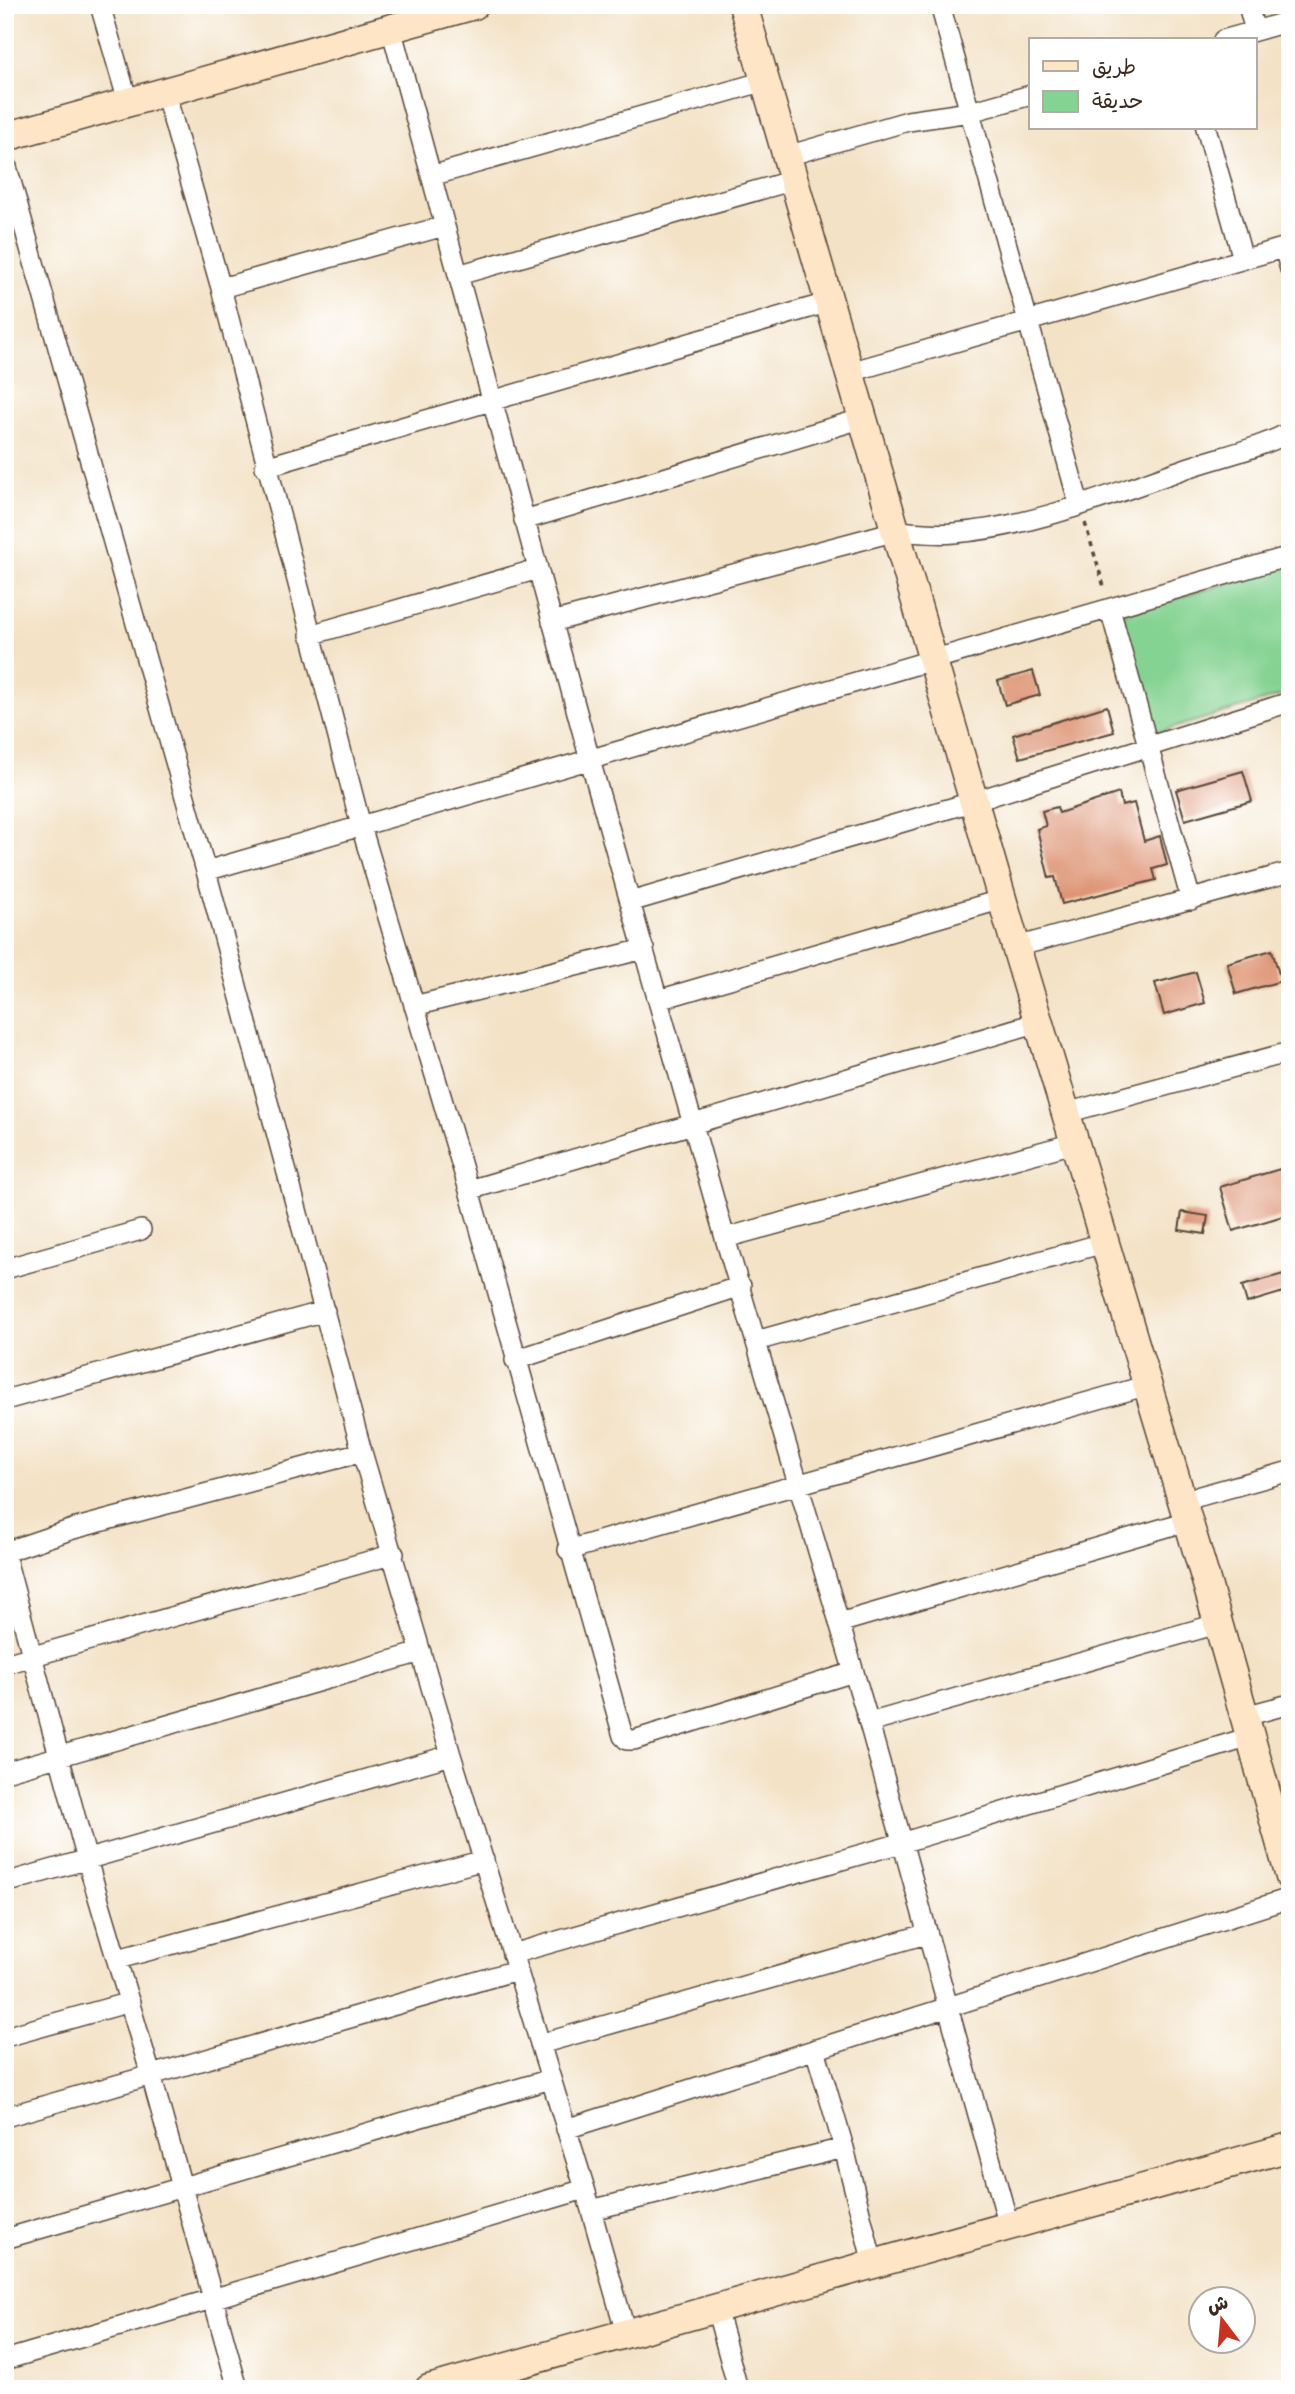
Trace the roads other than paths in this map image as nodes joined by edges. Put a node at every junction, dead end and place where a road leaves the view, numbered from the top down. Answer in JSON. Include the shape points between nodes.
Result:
{"nodes":[{"id":1,"x":100,"y":5,"type":"edge"},
{"id":2,"x":473,"y":5,"type":"edge"},
{"id":3,"x":743,"y":5,"type":"edge"},
{"id":4,"x":940,"y":5,"type":"edge"},
{"id":5,"x":1248,"y":5,"type":"edge"},
{"id":6,"x":1290,"y":21,"type":"edge"},
{"id":7,"x":391,"y":28,"type":"junction"},
{"id":8,"x":1255,"y":31,"type":"junction"},
{"id":9,"x":1230,"y":38,"type":"edge"},
{"id":10,"x":765,"y":81,"type":"junction"},
{"id":11,"x":165,"y":92,"type":"junction"},
{"id":12,"x":1029,"y":96,"type":"edge"},
{"id":13,"x":128,"y":102,"type":"junction"},
{"id":14,"x":970,"y":112,"type":"junction"},
{"id":15,"x":1207,"y":130,"type":"edge"},
{"id":16,"x":5,"y":137,"type":"edge"},
{"id":17,"x":5,"y":160,"type":"edge"},
{"id":18,"x":791,"y":168,"type":"junction"},
{"id":19,"x":431,"y":176,"type":"junction"},
{"id":20,"x":444,"y":226,"type":"junction"},
{"id":21,"x":1287,"y":247,"type":"edge"},
{"id":22,"x":1243,"y":259,"type":"junction"},
{"id":23,"x":1290,"y":268,"type":"edge"},
{"id":24,"x":458,"y":275,"type":"junction"},
{"id":25,"x":221,"y":288,"type":"junction"},
{"id":26,"x":830,"y":302,"type":"junction"},
{"id":27,"x":1029,"y":321,"type":"junction"},
{"id":28,"x":850,"y":372,"type":"junction"},
{"id":29,"x":492,"y":401,"type":"junction"},
{"id":30,"x":864,"y":418,"type":"junction"},
{"id":31,"x":1290,"y":432,"type":"edge"},
{"id":32,"x":265,"y":467,"type":"junction"},
{"id":33,"x":1079,"y":505,"type":"junction"},
{"id":34,"x":524,"y":520,"type":"junction"},
{"id":35,"x":896,"y":531,"type":"junction"},
{"id":36,"x":1290,"y":556,"type":"edge"},
{"id":37,"x":538,"y":569,"type":"junction"},
{"id":38,"x":1110,"y":609,"type":"junction"},
{"id":39,"x":552,"y":622,"type":"junction"},
{"id":40,"x":310,"y":635,"type":"junction"},
{"id":41,"x":934,"y":660,"type":"junction"},
{"id":42,"x":1290,"y":702,"type":"edge"},
{"id":43,"x":1149,"y":746,"type":"junction"},
{"id":44,"x":590,"y":760,"type":"junction"},
{"id":45,"x":975,"y":802,"type":"junction"},
{"id":46,"x":361,"y":826,"type":"junction"},
{"id":47,"x":206,"y":870,"type":"junction"},
{"id":48,"x":1290,"y":872,"type":"edge"},
{"id":49,"x":1003,"y":899,"type":"junction"},
{"id":50,"x":1191,"y":900,"type":"junction"},
{"id":51,"x":630,"y":902,"type":"junction"},
{"id":52,"x":1016,"y":947,"type":"junction"},
{"id":53,"x":644,"y":949,"type":"junction"},
{"id":54,"x":658,"y":1000,"type":"junction"},
{"id":55,"x":414,"y":1006,"type":"junction"},
{"id":56,"x":1039,"y":1022,"type":"junction"},
{"id":57,"x":1290,"y":1052,"type":"edge"},
{"id":58,"x":1066,"y":1113,"type":"junction"},
{"id":59,"x":694,"y":1126,"type":"junction"},
{"id":60,"x":1074,"y":1143,"type":"junction"},
{"id":61,"x":469,"y":1190,"type":"junction"},
{"id":62,"x":141,"y":1230,"type":"dead end"},
{"id":63,"x":725,"y":1238,"type":"junction"},
{"id":64,"x":1107,"y":1242,"type":"junction"},
{"id":65,"x":5,"y":1269,"type":"edge"},
{"id":66,"x":741,"y":1286,"type":"junction"},
{"id":67,"x":325,"y":1311,"type":"junction"},
{"id":68,"x":756,"y":1341,"type":"junction"},
{"id":69,"x":515,"y":1360,"type":"junction"},
{"id":70,"x":1148,"y":1385,"type":"junction"},
{"id":71,"x":5,"y":1400,"type":"edge"},
{"id":72,"x":362,"y":1452,"type":"junction"},
{"id":73,"x":1290,"y":1471,"type":"edge"},
{"id":74,"x":798,"y":1485,"type":"junction"},
{"id":75,"x":1185,"y":1511,"type":"junction"},
{"id":76,"x":568,"y":1550,"type":"junction"},
{"id":77,"x":5,"y":1553,"type":"edge"},
{"id":78,"x":394,"y":1554,"type":"junction"},
{"id":79,"x":839,"y":1623,"type":"junction"},
{"id":80,"x":1217,"y":1624,"type":"junction"},
{"id":81,"x":421,"y":1652,"type":"junction"},
{"id":82,"x":33,"y":1656,"type":"junction"},
{"id":83,"x":5,"y":1664,"type":"edge"},
{"id":84,"x":854,"y":1672,"type":"junction"},
{"id":85,"x":1290,"y":1704,"type":"edge"},
{"id":86,"x":869,"y":1723,"type":"junction"},
{"id":87,"x":1247,"y":1726,"type":"junction"},
{"id":88,"x":450,"y":1755,"type":"junction"},
{"id":89,"x":60,"y":1756,"type":"junction"},
{"id":90,"x":5,"y":1772,"type":"edge"},
{"id":91,"x":901,"y":1843,"type":"junction"},
{"id":92,"x":87,"y":1860,"type":"junction"},
{"id":93,"x":484,"y":1860,"type":"junction"},
{"id":94,"x":1290,"y":1877,"type":"edge"},
{"id":95,"x":5,"y":1883,"type":"edge"},
{"id":96,"x":1290,"y":1898,"type":"edge"},
{"id":97,"x":926,"y":1934,"type":"junction"},
{"id":98,"x":118,"y":1959,"type":"junction"},
{"id":99,"x":514,"y":1962,"type":"junction"},
{"id":100,"x":130,"y":2002,"type":"junction"},
{"id":101,"x":948,"y":2008,"type":"junction"},
{"id":102,"x":5,"y":2037,"type":"edge"},
{"id":103,"x":540,"y":2044,"type":"junction"},
{"id":104,"x":815,"y":2049,"type":"junction"},
{"id":105,"x":151,"y":2075,"type":"junction"},
{"id":106,"x":551,"y":2079,"type":"junction"},
{"id":107,"x":5,"y":2118,"type":"edge"},
{"id":108,"x":566,"y":2129,"type":"junction"},
{"id":109,"x":1290,"y":2147,"type":"edge"},
{"id":110,"x":844,"y":2148,"type":"junction"},
{"id":111,"x":182,"y":2188,"type":"junction"},
{"id":112,"x":585,"y":2189,"type":"junction"},
{"id":113,"x":591,"y":2210,"type":"junction"},
{"id":114,"x":1009,"y":2226,"type":"junction"},
{"id":115,"x":5,"y":2239,"type":"edge"},
{"id":116,"x":873,"y":2264,"type":"junction"},
{"id":117,"x":214,"y":2300,"type":"junction"},
{"id":118,"x":716,"y":2308,"type":"junction"},
{"id":119,"x":626,"y":2333,"type":"junction"},
{"id":120,"x":5,"y":2360,"type":"edge"},
{"id":121,"x":239,"y":2389,"type":"edge"},
{"id":122,"x":429,"y":2389,"type":"edge"},
{"id":123,"x":738,"y":2389,"type":"edge"}],
"edges":[{"from":1,"to":13,"type":"street"},
{"from":2,"to":7,"type":"street"},
{"from":3,"to":10,"type":"street"},
{"from":4,"to":14,"type":"street"},
{"from":5,"to":8,"type":"street"},
{"from":6,"to":8,"type":"street"},
{"from":7,"to":11,"type":"street"},
{"from":7,"to":19,"type":"street"},
{"from":8,"to":9,"type":"street"},
{"from":10,"to":18,"type":"street"},
{"from":10,"to":19,"type":"street"},
{"from":11,"to":13,"type":"street"},
{"from":11,"to":25,"type":"street"},
{"from":12,"to":14,"type":"street"},
{"from":13,"to":16,"type":"street"},
{"from":14,"to":18,"type":"street","via":[[908,121]]},
{"from":14,"to":27,"type":"street"},
{"from":15,"to":22,"type":"street"},
{"from":17,"to":47,"type":"street"},
{"from":18,"to":24,"type":"street"},
{"from":18,"to":26,"type":"street"},
{"from":19,"to":20,"type":"street"},
{"from":20,"to":24,"type":"street"},
{"from":20,"to":25,"type":"street"},
{"from":21,"to":22,"type":"street"},
{"from":21,"to":23,"type":"street"},
{"from":22,"to":27,"type":"street"},
{"from":24,"to":29,"type":"street"},
{"from":25,"to":32,"type":"street"},
{"from":26,"to":28,"type":"street"},
{"from":26,"to":29,"type":"street"},
{"from":27,"to":28,"type":"street"},
{"from":27,"to":33,"type":"street"},
{"from":28,"to":30,"type":"street"},
{"from":29,"to":32,"type":"street"},
{"from":29,"to":34,"type":"street"},
{"from":30,"to":34,"type":"street"},
{"from":30,"to":35,"type":"street"},
{"from":31,"to":33,"type":"street"},
{"from":32,"to":40,"type":"street"},
{"from":33,"to":35,"type":"street","via":[[966,532]]},
{"from":34,"to":37,"type":"street"},
{"from":35,"to":39,"type":"street"},
{"from":35,"to":41,"type":"street"},
{"from":36,"to":38,"type":"street"},
{"from":37,"to":39,"type":"street"},
{"from":37,"to":40,"type":"street"},
{"from":38,"to":41,"type":"street"},
{"from":38,"to":43,"type":"street"},
{"from":39,"to":44,"type":"street"},
{"from":40,"to":46,"type":"street"},
{"from":41,"to":44,"type":"street"},
{"from":41,"to":45,"type":"street"},
{"from":42,"to":43,"type":"street"},
{"from":43,"to":45,"type":"street"},
{"from":43,"to":50,"type":"street"},
{"from":44,"to":46,"type":"street"},
{"from":44,"to":51,"type":"street"},
{"from":45,"to":49,"type":"street"},
{"from":45,"to":51,"type":"street"},
{"from":46,"to":47,"type":"street"},
{"from":46,"to":55,"type":"street"},
{"from":47,"to":67,"type":"street"},
{"from":48,"to":50,"type":"street"},
{"from":49,"to":52,"type":"street"},
{"from":49,"to":54,"type":"street"},
{"from":50,"to":52,"type":"street"},
{"from":51,"to":53,"type":"street"},
{"from":52,"to":56,"type":"street"},
{"from":53,"to":54,"type":"street"},
{"from":53,"to":55,"type":"street"},
{"from":54,"to":59,"type":"street"},
{"from":55,"to":61,"type":"street"},
{"from":56,"to":58,"type":"street"},
{"from":56,"to":59,"type":"street"},
{"from":57,"to":58,"type":"street"},
{"from":58,"to":60,"type":"street"},
{"from":59,"to":61,"type":"street"},
{"from":59,"to":63,"type":"street"},
{"from":60,"to":63,"type":"street"},
{"from":60,"to":64,"type":"street"},
{"from":61,"to":69,"type":"street"},
{"from":62,"to":65,"type":"street"},
{"from":63,"to":66,"type":"street"},
{"from":64,"to":68,"type":"street"},
{"from":64,"to":70,"type":"street"},
{"from":66,"to":68,"type":"street"},
{"from":66,"to":69,"type":"street"},
{"from":67,"to":71,"type":"street"},
{"from":67,"to":72,"type":"street"},
{"from":68,"to":74,"type":"street"},
{"from":69,"to":76,"type":"street"},
{"from":70,"to":74,"type":"street"},
{"from":70,"to":75,"type":"street"},
{"from":72,"to":77,"type":"street","via":[[74,1529]]},
{"from":72,"to":78,"type":"street"},
{"from":73,"to":75,"type":"street"},
{"from":74,"to":76,"type":"street"},
{"from":74,"to":79,"type":"street"},
{"from":75,"to":79,"type":"street"},
{"from":75,"to":80,"type":"street"},
{"from":76,"to":84,"type":"street","via":[[626,1740]]},
{"from":77,"to":82,"type":"street"},
{"from":78,"to":81,"type":"street"},
{"from":78,"to":82,"type":"street"},
{"from":79,"to":84,"type":"street"},
{"from":80,"to":86,"type":"street"},
{"from":80,"to":87,"type":"street"},
{"from":81,"to":88,"type":"street"},
{"from":81,"to":89,"type":"street"},
{"from":82,"to":83,"type":"street"},
{"from":82,"to":89,"type":"street"},
{"from":84,"to":86,"type":"street"},
{"from":85,"to":87,"type":"street"},
{"from":86,"to":91,"type":"street"},
{"from":87,"to":91,"type":"street"},
{"from":87,"to":94,"type":"street"},
{"from":88,"to":92,"type":"street"},
{"from":88,"to":93,"type":"street"},
{"from":89,"to":90,"type":"street"},
{"from":89,"to":92,"type":"street"},
{"from":91,"to":97,"type":"street"},
{"from":91,"to":99,"type":"street"},
{"from":92,"to":95,"type":"street"},
{"from":92,"to":98,"type":"street"},
{"from":93,"to":98,"type":"street"},
{"from":93,"to":99,"type":"street"},
{"from":96,"to":101,"type":"street"},
{"from":97,"to":101,"type":"street"},
{"from":97,"to":103,"type":"street"},
{"from":98,"to":100,"type":"street"},
{"from":99,"to":103,"type":"street"},
{"from":99,"to":105,"type":"street"},
{"from":100,"to":102,"type":"street"},
{"from":100,"to":105,"type":"street"},
{"from":101,"to":104,"type":"street"},
{"from":101,"to":114,"type":"street"},
{"from":103,"to":106,"type":"street"},
{"from":104,"to":108,"type":"street"},
{"from":104,"to":110,"type":"street"},
{"from":105,"to":107,"type":"street"},
{"from":105,"to":111,"type":"street"},
{"from":106,"to":108,"type":"street"},
{"from":106,"to":111,"type":"street"},
{"from":108,"to":112,"type":"street"},
{"from":109,"to":114,"type":"street"},
{"from":110,"to":113,"type":"street"},
{"from":110,"to":116,"type":"street"},
{"from":111,"to":115,"type":"street"},
{"from":111,"to":117,"type":"street"},
{"from":112,"to":113,"type":"street"},
{"from":112,"to":117,"type":"street"},
{"from":113,"to":119,"type":"street"},
{"from":114,"to":116,"type":"street"},
{"from":116,"to":118,"type":"street"},
{"from":117,"to":120,"type":"street"},
{"from":117,"to":121,"type":"street"},
{"from":118,"to":119,"type":"street"},
{"from":118,"to":123,"type":"street"},
{"from":119,"to":122,"type":"street"}]}
